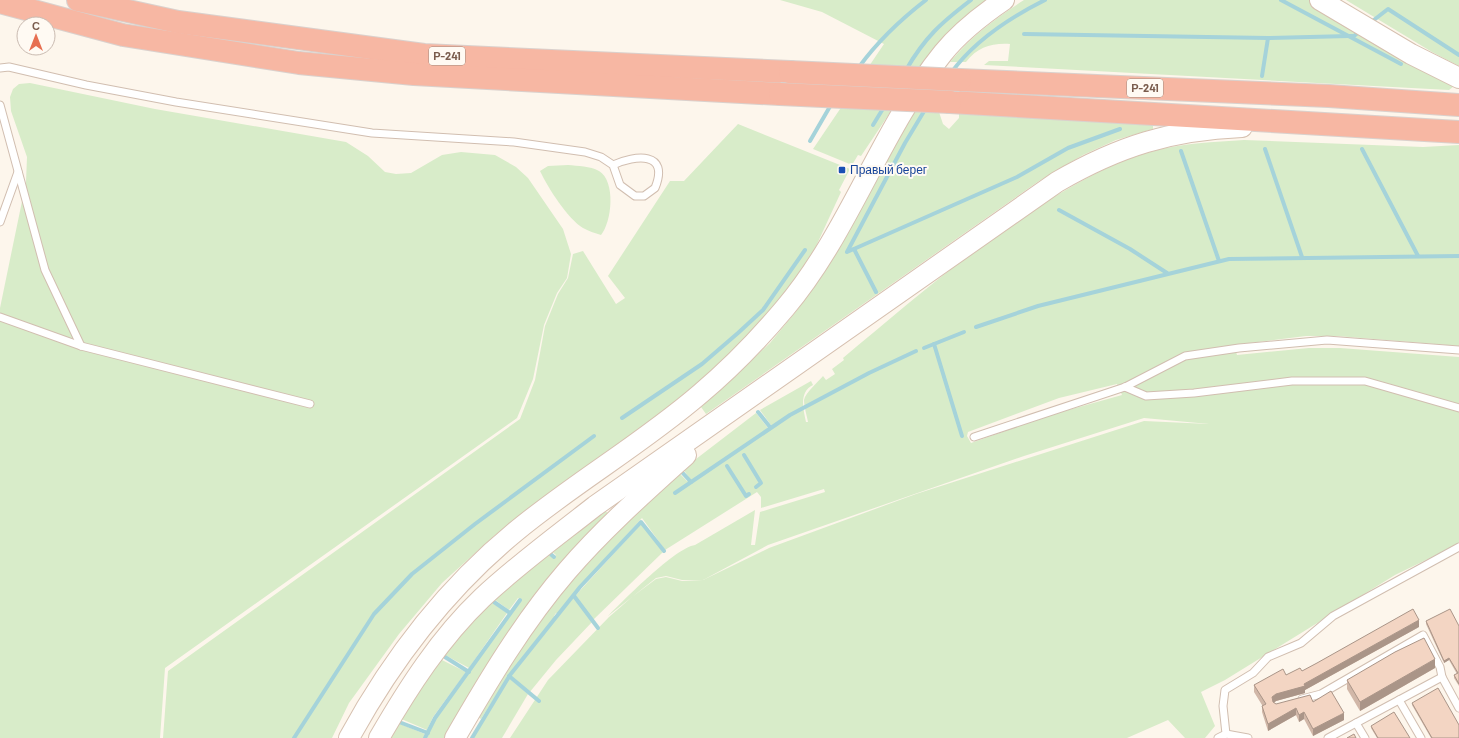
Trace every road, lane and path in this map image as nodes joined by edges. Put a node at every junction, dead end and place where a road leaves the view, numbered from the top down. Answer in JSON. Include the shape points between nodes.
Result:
{"nodes":[{"id":1,"x":78,"y":0,"type":"edge"},
{"id":2,"x":1004,"y":0,"type":"edge"},
{"id":3,"x":1320,"y":0,"type":"edge"},
{"id":4,"x":0,"y":2,"type":"edge"},
{"id":5,"x":0,"y":68,"type":"edge"},
{"id":6,"x":1459,"y":78,"type":"edge"},
{"id":7,"x":0,"y":105,"type":"edge"},
{"id":8,"x":1459,"y":105,"type":"edge"},
{"id":9,"x":1310,"y":124,"type":"junction"},
{"id":10,"x":1459,"y":132,"type":"edge"},
{"id":11,"x":613,"y":165,"type":"junction"},
{"id":12,"x":18,"y":172,"type":"junction"},
{"id":13,"x":0,"y":222,"type":"edge"},
{"id":14,"x":0,"y":317,"type":"edge"},
{"id":15,"x":81,"y":346,"type":"junction"},
{"id":16,"x":1459,"y":350,"type":"edge"},
{"id":17,"x":1126,"y":387,"type":"junction"},
{"id":18,"x":310,"y":404,"type":"dead end"},
{"id":19,"x":740,"y":405,"type":"junction"},
{"id":20,"x":1459,"y":408,"type":"edge"},
{"id":21,"x":974,"y":437,"type":"dead end"},
{"id":22,"x":1459,"y":547,"type":"edge"},
{"id":23,"x":1442,"y":677,"type":"junction"},
{"id":24,"x":1400,"y":700,"type":"junction"},
{"id":25,"x":1292,"y":702,"type":"edge"},
{"id":26,"x":1459,"y":708,"type":"edge"},
{"id":27,"x":1356,"y":723,"type":"junction"},
{"id":28,"x":1226,"y":734,"type":"junction"},
{"id":29,"x":350,"y":738,"type":"edge"},
{"id":30,"x":379,"y":738,"type":"edge"},
{"id":31,"x":455,"y":738,"type":"edge"},
{"id":32,"x":1218,"y":738,"type":"edge"},
{"id":33,"x":1248,"y":738,"type":"edge"},
{"id":34,"x":1328,"y":738,"type":"edge"},
{"id":35,"x":1365,"y":738,"type":"edge"},
{"id":36,"x":1421,"y":738,"type":"edge"}],
"edges":[{"from":1,"to":8,"type":"highway","number":"Р-241","bridge":true,"via":[[186,23],[424,55],[1321,96]]},
{"from":2,"to":29,"type":"main road","via":[[966,29],[926,76],[904,109],[841,225],[787,307],[754,344],[699,395],[588,479],[549,505],[448,595],[382,684]]},
{"from":3,"to":6,"type":"main road","via":[[1411,54]]},
{"from":4,"to":9,"type":"highway","number":"Р-241","bridge":true,"via":[[124,35],[180,45],[299,63],[414,74]]},
{"from":5,"to":11,"type":"lane","via":[[10,67],[176,102],[372,133],[514,142],[564,148],[601,157]]},
{"from":7,"to":12,"type":"lane"},
{"from":9,"to":10,"type":"highway","number":"Р-241"},
{"from":9,"to":19,"type":"main road","via":[[1219,128],[1178,134],[1138,143],[1089,164],[1024,204]]},
{"from":11,"to":11,"type":"lane","via":[[620,185],[635,196],[644,196],[655,188],[659,171],[656,163],[648,158],[637,157]]},
{"from":12,"to":13,"type":"lane"},
{"from":12,"to":15,"type":"lane","via":[[45,270]]},
{"from":14,"to":15,"type":"lane"},
{"from":15,"to":18,"type":"lane"},
{"from":16,"to":17,"type":"lane","via":[[1327,340],[1239,348],[1185,356]]},
{"from":17,"to":20,"type":"lane","via":[[1146,396],[1292,381],[1365,381]]},
{"from":17,"to":21,"type":"lane"},
{"from":19,"to":30,"type":"main road","via":[[595,506],[526,559],[481,599],[446,637],[414,681]]},
{"from":19,"to":31,"type":"main road","via":[[602,532],[566,572],[512,646]]},
{"from":22,"to":28,"type":"lane","via":[[1333,616],[1301,643],[1268,657],[1253,673],[1225,690],[1223,706]]},
{"from":23,"to":24,"type":"lane"},
{"from":23,"to":25,"type":"lane","via":[[1423,635],[1321,694]]},
{"from":23,"to":26,"type":"lane"},
{"from":24,"to":27,"type":"lane"},
{"from":24,"to":36,"type":"lane"},
{"from":27,"to":34,"type":"lane"},
{"from":27,"to":35,"type":"lane"},
{"from":28,"to":32,"type":"lane"},
{"from":28,"to":33,"type":"lane"}]}
